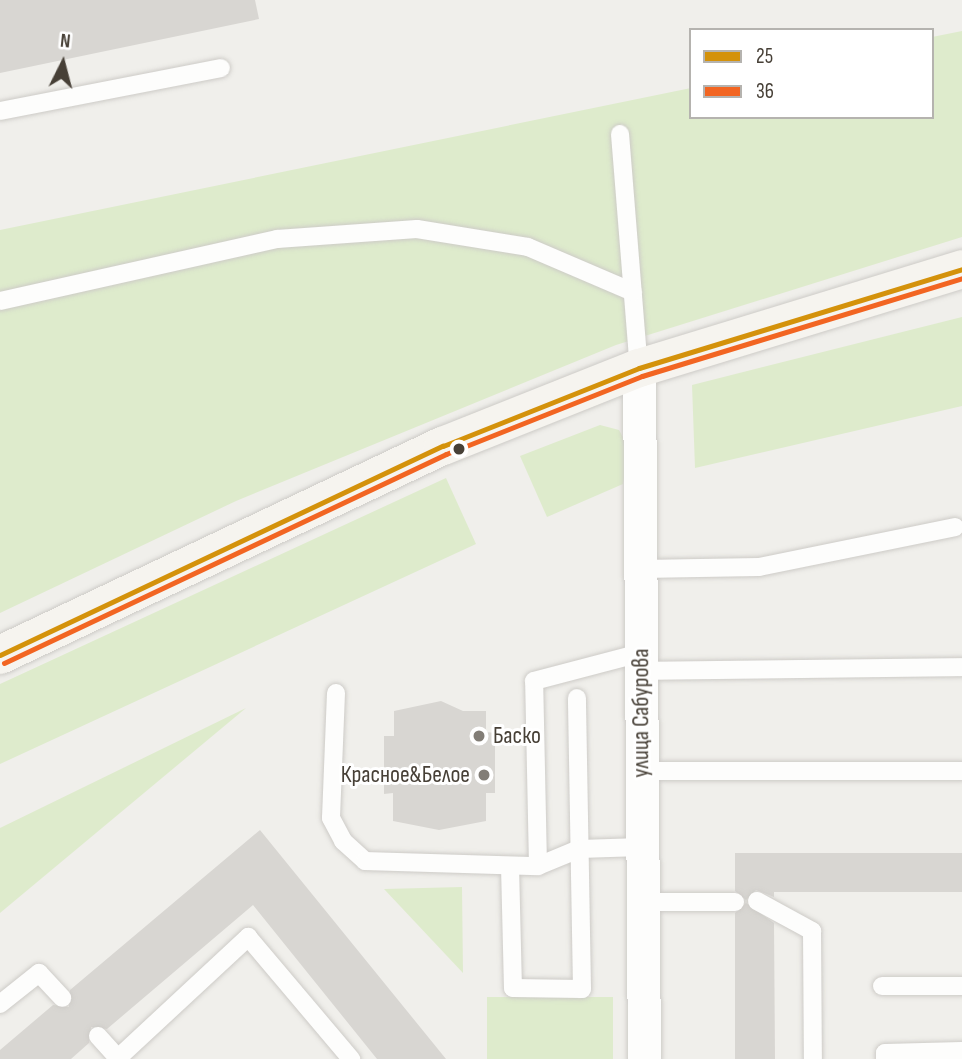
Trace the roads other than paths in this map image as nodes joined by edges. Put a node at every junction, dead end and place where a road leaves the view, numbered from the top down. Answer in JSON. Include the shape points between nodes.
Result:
{"nodes":[{"id":1,"x":221,"y":68,"type":"dead end"},
{"id":2,"x":0,"y":111,"type":"edge"},
{"id":3,"x":620,"y":134,"type":"dead end"},
{"id":4,"x":962,"y":268,"type":"edge"},
{"id":5,"x":633,"y":292,"type":"junction"},
{"id":6,"x":0,"y":301,"type":"edge"},
{"id":7,"x":639,"y":368,"type":"junction"},
{"id":8,"x":955,"y":527,"type":"dead end"},
{"id":9,"x":640,"y":569,"type":"junction"},
{"id":10,"x":0,"y":655,"type":"edge"},
{"id":11,"x":641,"y":662,"type":"junction"},
{"id":12,"x":962,"y":667,"type":"edge"},
{"id":13,"x":336,"y":694,"type":"dead end"},
{"id":14,"x":577,"y":698,"type":"dead end"},
{"id":15,"x":642,"y":771,"type":"junction"},
{"id":16,"x":962,"y":771,"type":"edge"},
{"id":17,"x":642,"y":847,"type":"junction"},
{"id":18,"x":579,"y":849,"type":"junction"},
{"id":19,"x":510,"y":866,"type":"junction"},
{"id":20,"x":538,"y":866,"type":"junction"},
{"id":21,"x":757,"y":901,"type":"dead end"},
{"id":22,"x":643,"y":902,"type":"junction"},
{"id":23,"x":735,"y":902,"type":"dead end"},
{"id":24,"x":882,"y":986,"type":"dead end"},
{"id":25,"x":962,"y":986,"type":"edge"},
{"id":26,"x":62,"y":998,"type":"dead end"},
{"id":27,"x":0,"y":1004,"type":"edge"},
{"id":28,"x":98,"y":1036,"type":"dead end"},
{"id":29,"x":962,"y":1051,"type":"edge"},
{"id":30,"x":128,"y":1055,"type":"edge"},
{"id":31,"x":351,"y":1059,"type":"edge"},
{"id":32,"x":644,"y":1059,"type":"edge"},
{"id":33,"x":813,"y":1059,"type":"edge"},
{"id":34,"x":885,"y":1059,"type":"edge"}],
"edges":[{"from":1,"to":2,"type":"lane"},
{"from":3,"to":5,"type":"lane"},
{"from":4,"to":7,"type":"main road"},
{"from":5,"to":6,"type":"lane","via":[[528,247],[417,229],[277,239]]},
{"from":5,"to":7,"type":"lane"},
{"from":7,"to":9,"type":"street","name":"улица Сабурова"},
{"from":7,"to":10,"type":"main road","via":[[443,446]]},
{"from":8,"to":9,"type":"lane","via":[[759,568]]},
{"from":9,"to":11,"type":"street","name":"улица Сабурова"},
{"from":11,"to":12,"type":"lane"},
{"from":11,"to":15,"type":"street","name":"улица Сабурова"},
{"from":11,"to":20,"type":"lane","via":[[534,681]]},
{"from":13,"to":19,"type":"lane","via":[[331,818],[343,841],[365,861]]},
{"from":14,"to":18,"type":"lane"},
{"from":15,"to":16,"type":"lane"},
{"from":15,"to":17,"type":"street","name":"улица Сабурова"},
{"from":17,"to":18,"type":"lane"},
{"from":17,"to":22,"type":"street","name":"улица Сабурова"},
{"from":18,"to":19,"type":"lane","via":[[582,989],[513,988]]},
{"from":18,"to":20,"type":"lane"},
{"from":19,"to":20,"type":"lane"},
{"from":21,"to":33,"type":"lane","via":[[812,931]]},
{"from":22,"to":23,"type":"lane"},
{"from":22,"to":32,"type":"street","name":"улица Сабурова"},
{"from":24,"to":25,"type":"lane"},
{"from":26,"to":27,"type":"lane","via":[[39,974]]},
{"from":28,"to":30,"type":"lane","via":[[118,1058]]},
{"from":29,"to":34,"type":"lane","via":[[885,1053]]},
{"from":30,"to":31,"type":"lane","via":[[248,937]]}]}
